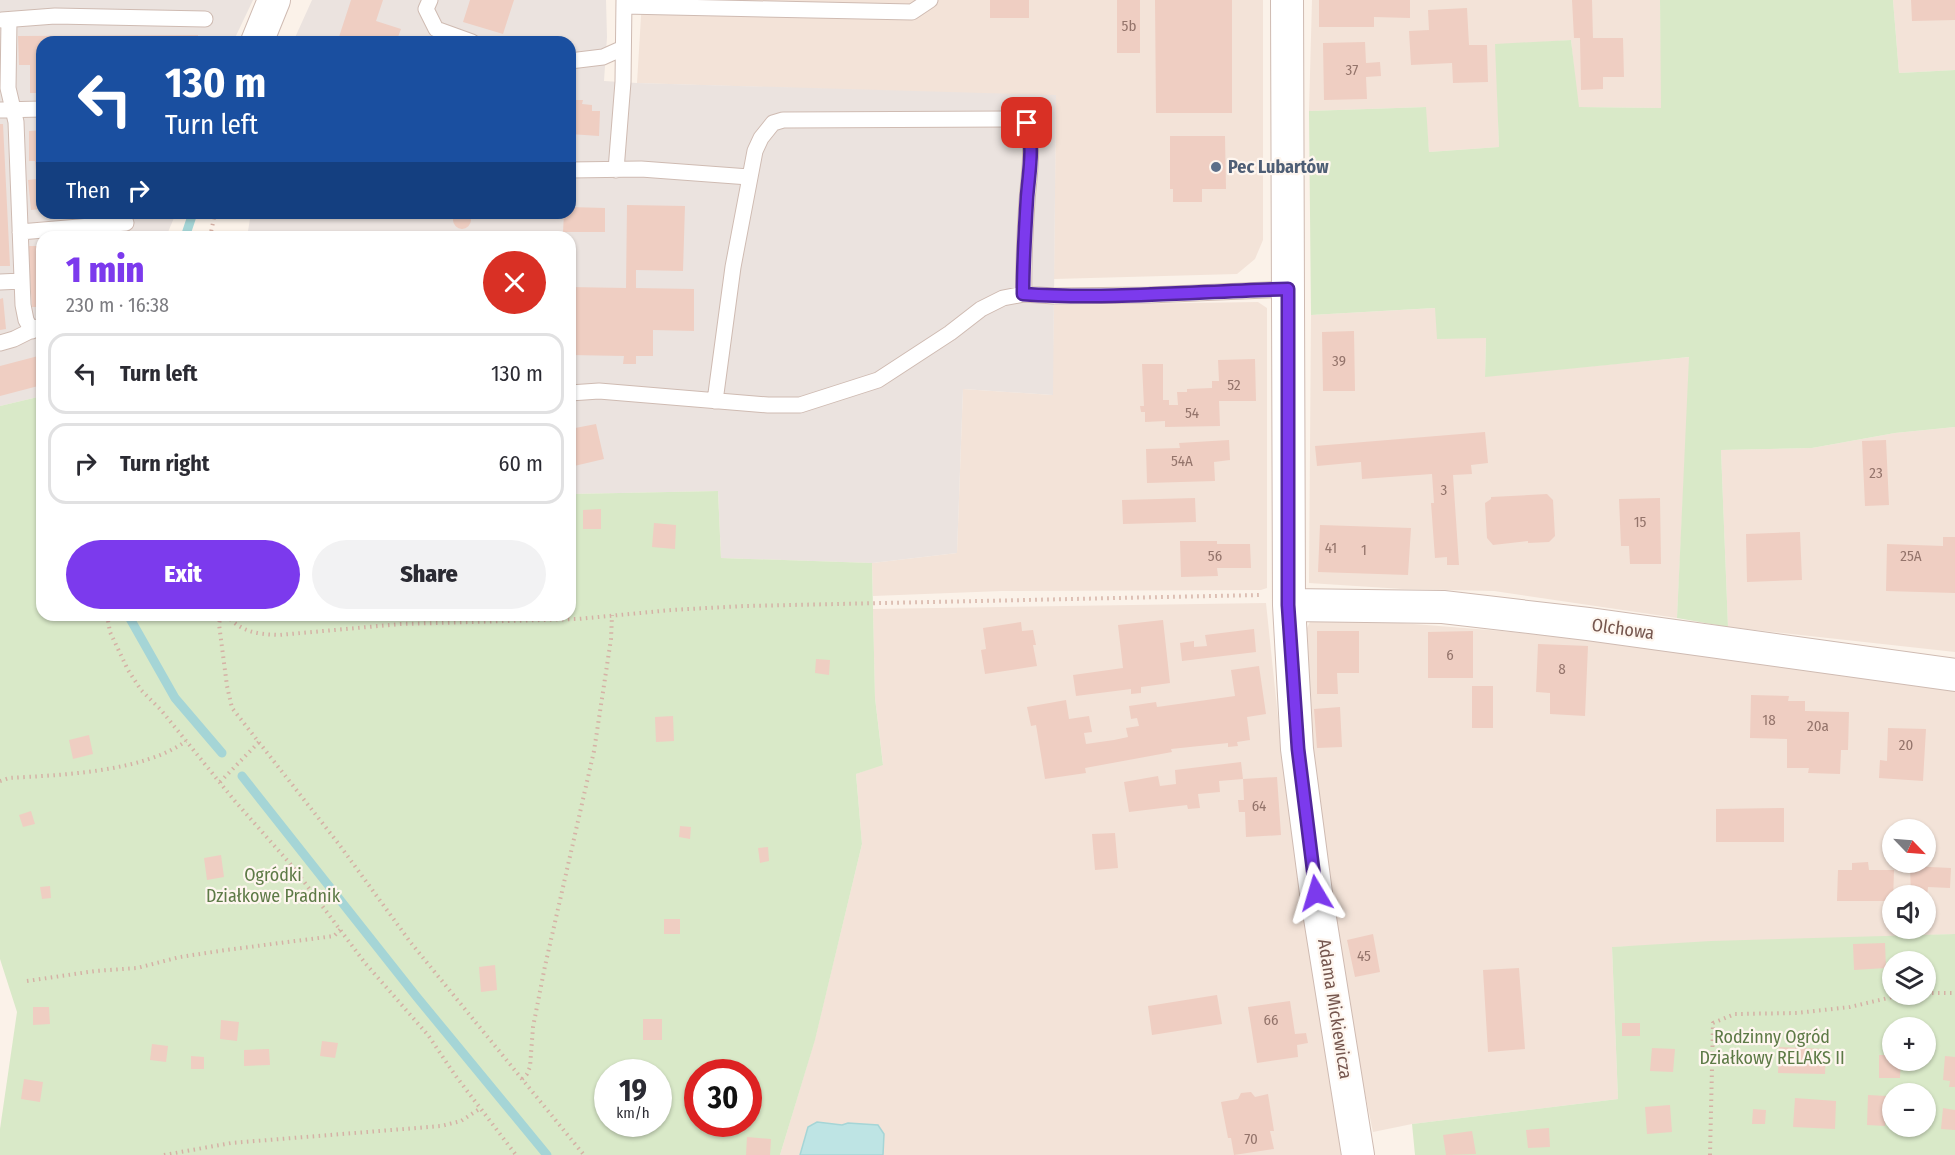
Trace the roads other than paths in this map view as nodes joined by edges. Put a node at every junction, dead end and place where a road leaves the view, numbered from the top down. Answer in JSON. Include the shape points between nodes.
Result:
{"nodes":[{"id":1,"x":274,"y":0,"type":"edge"},
{"id":2,"x":430,"y":0,"type":"edge"},
{"id":3,"x":930,"y":0,"type":"edge"},
{"id":4,"x":1287,"y":0,"type":"edge"},
{"id":5,"x":624,"y":3,"type":"edge"},
{"id":6,"x":205,"y":19,"type":"dead end"},
{"id":7,"x":5,"y":20,"type":"edge"},
{"id":8,"x":259,"y":36,"type":"edge"},
{"id":9,"x":455,"y":36,"type":"edge"},
{"id":10,"x":623,"y":48,"type":"junction"},
{"id":11,"x":576,"y":60,"type":"edge"},
{"id":12,"x":36,"y":109,"type":"edge"},
{"id":13,"x":7,"y":110,"type":"edge"},
{"id":14,"x":576,"y":170,"type":"edge"},
{"id":15,"x":616,"y":170,"type":"junction"},
{"id":16,"x":749,"y":177,"type":"junction"},
{"id":17,"x":126,"y":224,"type":"dead end"},
{"id":18,"x":20,"y":232,"type":"junction"},
{"id":19,"x":22,"y":281,"type":"junction"},
{"id":20,"x":0,"y":282,"type":"edge"},
{"id":21,"x":1288,"y":289,"type":"junction"},
{"id":22,"x":1023,"y":294,"type":"junction"},
{"id":23,"x":36,"y":327,"type":"edge"},
{"id":24,"x":36,"y":328,"type":"edge"},
{"id":25,"x":0,"y":343,"type":"edge"},
{"id":26,"x":576,"y":393,"type":"edge"},
{"id":27,"x":716,"y":401,"type":"junction"},
{"id":28,"x":1289,"y":600,"type":"junction"},
{"id":29,"x":1955,"y":675,"type":"edge"},
{"id":30,"x":1358,"y":1155,"type":"edge"}],
"edges":[{"from":1,"to":8,"type":"street"},
{"from":2,"to":9,"type":"lane","via":[[426,9],[436,29]]},
{"from":3,"to":5,"type":"lane","via":[[912,12]]},
{"from":4,"to":21,"type":"street","name":"Adama Mickiewicza"},
{"from":5,"to":10,"type":"lane"},
{"from":6,"to":7,"type":"lane","via":[[55,16]]},
{"from":7,"to":13,"type":"lane"},
{"from":10,"to":11,"type":"lane","via":[[603,57]]},
{"from":10,"to":15,"type":"lane"},
{"from":12,"to":13,"type":"lane"},
{"from":13,"to":18,"type":"lane"},
{"from":14,"to":15,"type":"lane"},
{"from":15,"to":16,"type":"lane"},
{"from":16,"to":22,"type":"lane","via":[[761,138],[773,123],[783,120],[1019,119],[1027,123],[1031,138]]},
{"from":16,"to":27,"type":"lane","via":[[732,267]]},
{"from":17,"to":18,"type":"lane"},
{"from":18,"to":19,"type":"lane"},
{"from":19,"to":20,"type":"lane"},
{"from":19,"to":23,"type":"lane","via":[[26,320]]},
{"from":21,"to":22,"type":"lane","via":[[1130,295]]},
{"from":21,"to":28,"type":"street","name":"Adama Mickiewicza"},
{"from":22,"to":27,"type":"lane","via":[[981,309],[878,380],[800,405]]},
{"from":24,"to":25,"type":"lane"},
{"from":26,"to":27,"type":"lane"},
{"from":28,"to":29,"type":"street","name":"Olchowa","via":[[1443,607]]},
{"from":28,"to":30,"type":"street","name":"Adama Mickiewicza","via":[[1299,760]]}]}
